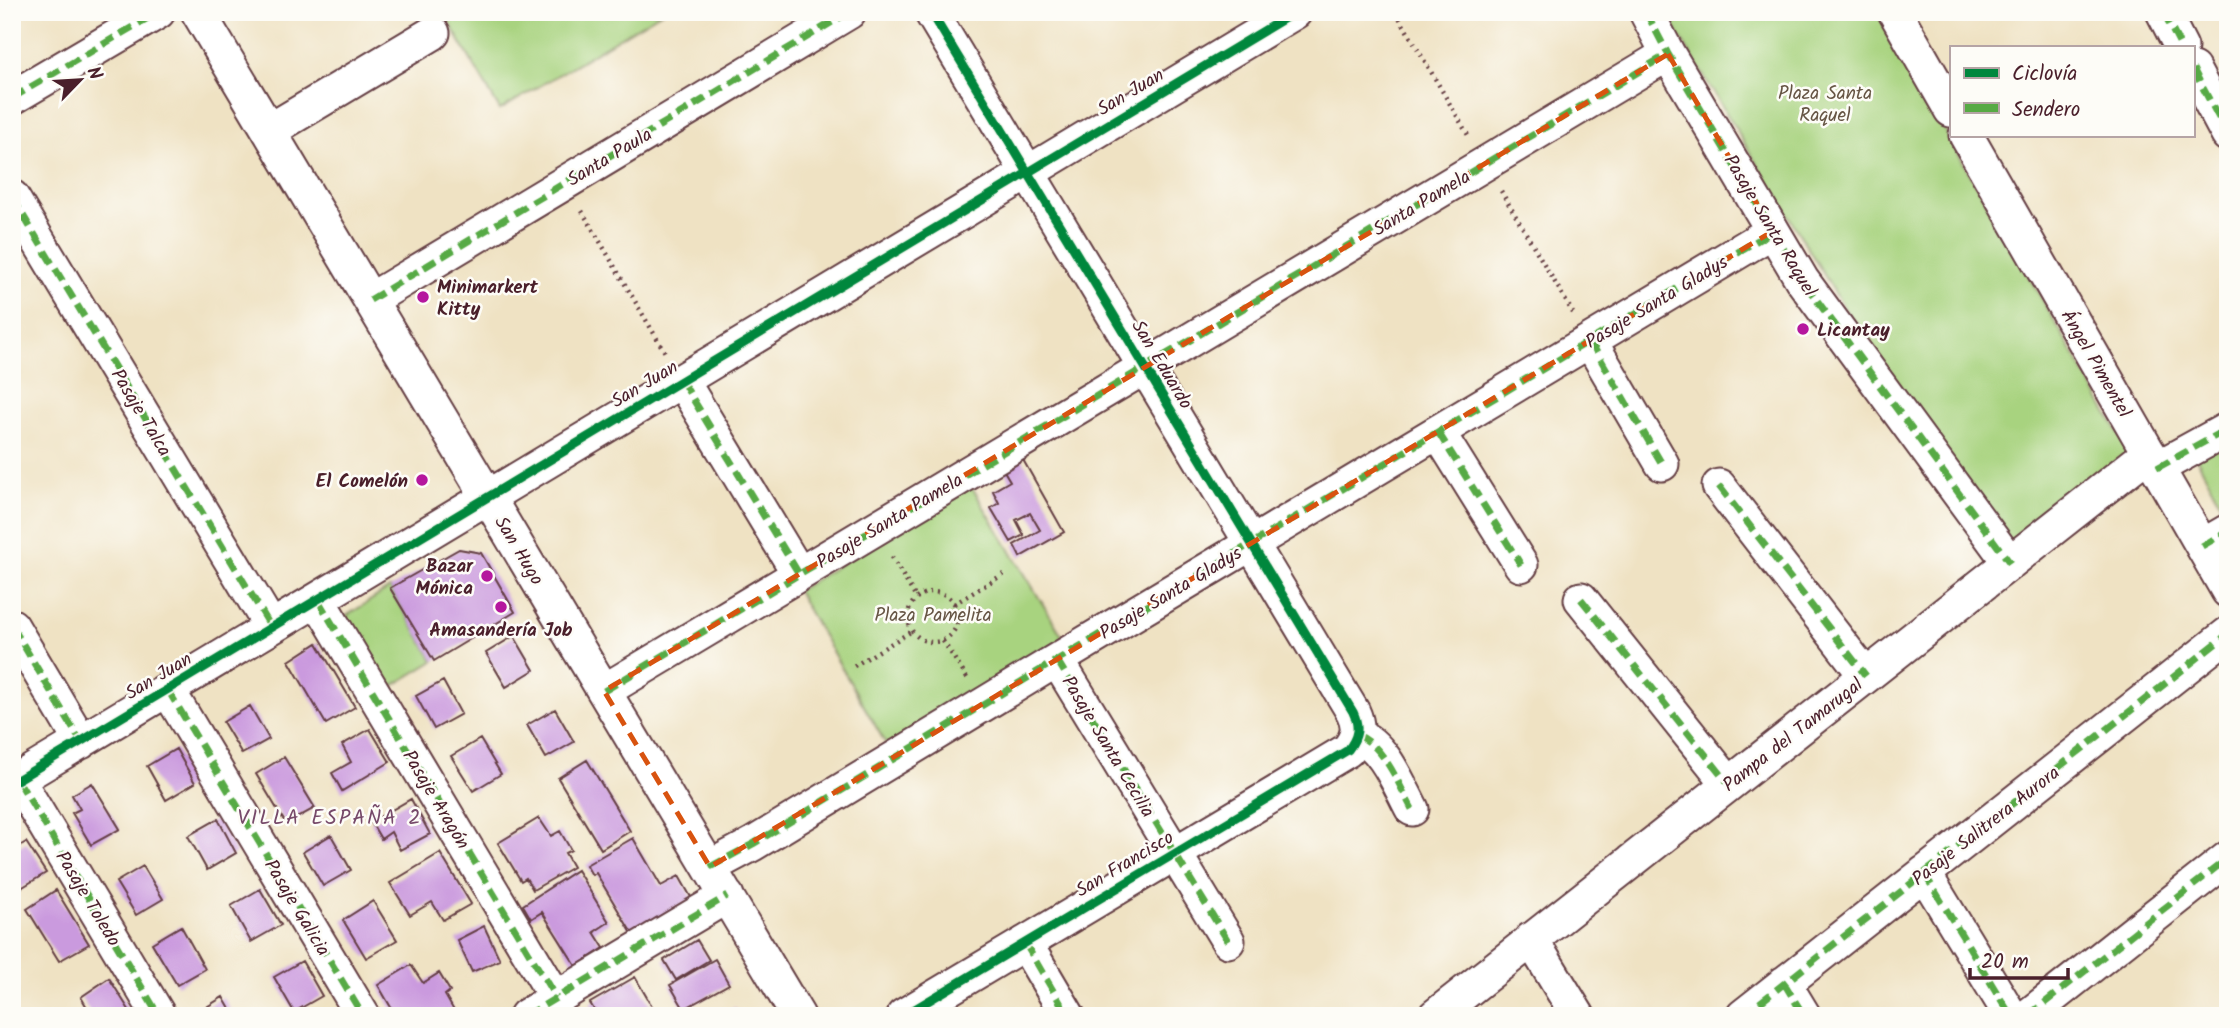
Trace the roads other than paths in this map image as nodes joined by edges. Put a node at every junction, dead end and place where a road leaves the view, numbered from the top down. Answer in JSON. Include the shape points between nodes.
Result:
{"nodes":[{"id":1,"x":158,"y":12,"type":"edge"},
{"id":2,"x":198,"y":12,"type":"edge"},
{"id":3,"x":849,"y":12,"type":"edge"},
{"id":4,"x":931,"y":12,"type":"edge"},
{"id":5,"x":1295,"y":12,"type":"edge"},
{"id":6,"x":1646,"y":12,"type":"edge"},
{"id":7,"x":1895,"y":12,"type":"edge"},
{"id":8,"x":2163,"y":12,"type":"edge"},
{"id":9,"x":433,"y":33,"type":"dead end"},
{"id":10,"x":2180,"y":46,"type":"edge"},
{"id":11,"x":1668,"y":54,"type":"junction"},
{"id":12,"x":2194,"y":71,"type":"edge"},
{"id":13,"x":12,"y":99,"type":"edge"},
{"id":14,"x":1950,"y":108,"type":"edge"},
{"id":15,"x":269,"y":131,"type":"junction"},
{"id":16,"x":2228,"y":135,"type":"edge"},
{"id":17,"x":1967,"y":136,"type":"edge"},
{"id":18,"x":1028,"y":173,"type":"junction"},
{"id":19,"x":12,"y":197,"type":"edge"},
{"id":20,"x":1773,"y":231,"type":"junction"},
{"id":21,"x":370,"y":300,"type":"junction"},
{"id":22,"x":1590,"y":341,"type":"junction"},
{"id":23,"x":1174,"y":350,"type":"joint"},
{"id":24,"x":1145,"y":368,"type":"junction"},
{"id":25,"x":682,"y":380,"type":"junction"},
{"id":26,"x":2228,"y":429,"type":"edge"},
{"id":27,"x":1438,"y":432,"type":"junction"},
{"id":28,"x":2153,"y":461,"type":"junction"},
{"id":29,"x":1662,"y":464,"type":"dead end"},
{"id":30,"x":1719,"y":486,"type":"dead end"},
{"id":31,"x":488,"y":497,"type":"junction"},
{"id":32,"x":2215,"y":539,"type":"edge"},
{"id":33,"x":1251,"y":544,"type":"junction"},
{"id":34,"x":2010,"y":563,"type":"junction"},
{"id":35,"x":1521,"y":565,"type":"dead end"},
{"id":36,"x":799,"y":574,"type":"junction"},
{"id":37,"x":2228,"y":591,"type":"edge"},
{"id":38,"x":1581,"y":599,"type":"dead end"},
{"id":39,"x":318,"y":600,"type":"junction"},
{"id":40,"x":12,"y":626,"type":"edge"},
{"id":41,"x":271,"y":628,"type":"junction"},
{"id":42,"x":2228,"y":634,"type":"edge"},
{"id":43,"x":1057,"y":660,"type":"junction"},
{"id":44,"x":1866,"y":676,"type":"junction"},
{"id":45,"x":167,"y":690,"type":"junction"},
{"id":46,"x":604,"y":691,"type":"junction"},
{"id":47,"x":1357,"y":735,"type":"junction"},
{"id":48,"x":81,"y":742,"type":"junction"},
{"id":49,"x":15,"y":782,"type":"edge"},
{"id":50,"x":1729,"y":784,"type":"junction"},
{"id":51,"x":1412,"y":809,"type":"dead end"},
{"id":52,"x":1174,"y":853,"type":"junction"},
{"id":53,"x":2228,"y":858,"type":"edge"},
{"id":54,"x":710,"y":867,"type":"junction"},
{"id":55,"x":1924,"y":873,"type":"junction"},
{"id":56,"x":727,"y":896,"type":"junction"},
{"id":57,"x":1531,"y":939,"type":"junction"},
{"id":58,"x":1228,"y":941,"type":"dead end"},
{"id":59,"x":1025,"y":943,"type":"junction"},
{"id":60,"x":1784,"y":983,"type":"junction"},
{"id":61,"x":556,"y":998,"type":"junction"},
{"id":62,"x":159,"y":1016,"type":"edge"},
{"id":63,"x":363,"y":1016,"type":"edge"},
{"id":64,"x":526,"y":1016,"type":"edge"},
{"id":65,"x":799,"y":1016,"type":"edge"},
{"id":66,"x":903,"y":1016,"type":"edge"},
{"id":67,"x":1068,"y":1016,"type":"edge"},
{"id":68,"x":1435,"y":1016,"type":"edge"},
{"id":69,"x":1577,"y":1016,"type":"edge"},
{"id":70,"x":1743,"y":1016,"type":"edge"},
{"id":71,"x":1804,"y":1016,"type":"edge"},
{"id":72,"x":2011,"y":1016,"type":"edge"},
{"id":73,"x":2028,"y":1016,"type":"edge"}],
"edges":[{"from":1,"to":13,"type":"street"},
{"from":2,"to":15,"type":"street","name":"San Hugo"},
{"from":3,"to":21,"type":"street","name":"Santa Paula"},
{"from":4,"to":18,"type":"street","name":"San Eduardo"},
{"from":5,"to":18,"type":"street","name":"San Juan"},
{"from":6,"to":11,"type":"street","name":"Pasaje Santa Raquel"},
{"from":7,"to":14,"type":"street"},
{"from":8,"to":10,"type":"street"},
{"from":9,"to":15,"type":"street"},
{"from":11,"to":20,"type":"street","name":"Pasaje Santa Raquel"},
{"from":11,"to":23,"type":"street","name":"Santa Pamela"},
{"from":12,"to":16,"type":"street"},
{"from":15,"to":21,"type":"street","name":"San Hugo"},
{"from":17,"to":28,"type":"street","name":"Ángel Pimentel"},
{"from":18,"to":24,"type":"street","name":"San Eduardo"},
{"from":18,"to":25,"type":"street","name":"San Juan"},
{"from":19,"to":41,"type":"street","name":"Pasaje Talca"},
{"from":20,"to":22,"type":"street","name":"Pasaje Santa Gladys"},
{"from":20,"to":34,"type":"street","name":"Pasaje Santa Raquel","via":[[1816,299]]},
{"from":21,"to":31,"type":"street","name":"San Hugo"},
{"from":22,"to":27,"type":"street","name":"Pasaje Santa Gladys"},
{"from":22,"to":29,"type":"street"},
{"from":23,"to":24,"type":"street","name":"Pasaje Santa Pamela"},
{"from":24,"to":33,"type":"street","name":"San Eduardo"},
{"from":24,"to":36,"type":"street","name":"Pasaje Santa Pamela"},
{"from":25,"to":31,"type":"street","name":"San Juan"},
{"from":25,"to":36,"type":"street"},
{"from":26,"to":28,"type":"street","name":"Pampa del Tamarugal"},
{"from":27,"to":33,"type":"street","name":"Pasaje Santa Gladys"},
{"from":27,"to":35,"type":"street"},
{"from":28,"to":32,"type":"street","name":"Ángel Pimentel"},
{"from":28,"to":34,"type":"street","name":"Pampa del Tamarugal"},
{"from":30,"to":44,"type":"street"},
{"from":31,"to":39,"type":"street","name":"San Juan"},
{"from":31,"to":46,"type":"street","name":"San Hugo"},
{"from":32,"to":37,"type":"street","name":"Ángel Pimentel"},
{"from":33,"to":43,"type":"street","name":"Pasaje Santa Gladys"},
{"from":33,"to":47,"type":"street","name":"San Eduardo","via":[[1353,712]]},
{"from":34,"to":44,"type":"street","name":"Pampa del Tamarugal"},
{"from":36,"to":46,"type":"street","name":"Pasaje Santa Pamela"},
{"from":38,"to":50,"type":"street"},
{"from":39,"to":41,"type":"street","name":"San Juan"},
{"from":39,"to":61,"type":"street","name":"Pasaje Aragón"},
{"from":40,"to":48,"type":"street"},
{"from":41,"to":45,"type":"street","name":"San Juan"},
{"from":42,"to":55,"type":"street","name":"Pasaje Salitrera Aurora"},
{"from":43,"to":52,"type":"street","name":"Pasaje Santa Cecilia"},
{"from":43,"to":54,"type":"street","name":"Pasaje Santa Gladys"},
{"from":44,"to":50,"type":"street","name":"Pampa del Tamarugal"},
{"from":45,"to":48,"type":"street","name":"San Juan"},
{"from":45,"to":63,"type":"street","name":"Pasaje Galicia"},
{"from":46,"to":54,"type":"street","name":"San Hugo"},
{"from":47,"to":51,"type":"street","via":[[1377,747]]},
{"from":47,"to":52,"type":"street","name":"San Francisco","via":[[1348,750]]},
{"from":48,"to":49,"type":"street","name":"San Juan"},
{"from":49,"to":62,"type":"street","name":"Pasaje Toledo"},
{"from":50,"to":57,"type":"street","name":"Pampa del Tamarugal"},
{"from":52,"to":58,"type":"street","name":"Pasaje Santa Cecilia"},
{"from":52,"to":59,"type":"street","name":"San Francisco"},
{"from":53,"to":73,"type":"street"},
{"from":54,"to":56,"type":"street","name":"San Hugo"},
{"from":55,"to":60,"type":"street","name":"Pasaje Salitrera Aurora"},
{"from":55,"to":72,"type":"street"},
{"from":56,"to":61,"type":"street"},
{"from":56,"to":65,"type":"street","name":"San Hugo"},
{"from":57,"to":68,"type":"street","name":"Pampa del Tamarugal"},
{"from":57,"to":69,"type":"street"},
{"from":59,"to":66,"type":"street","name":"San Francisco"},
{"from":59,"to":67,"type":"street"},
{"from":60,"to":70,"type":"street","name":"Pasaje Salitrera Aurora"},
{"from":60,"to":71,"type":"street"},
{"from":61,"to":64,"type":"street"}]}
